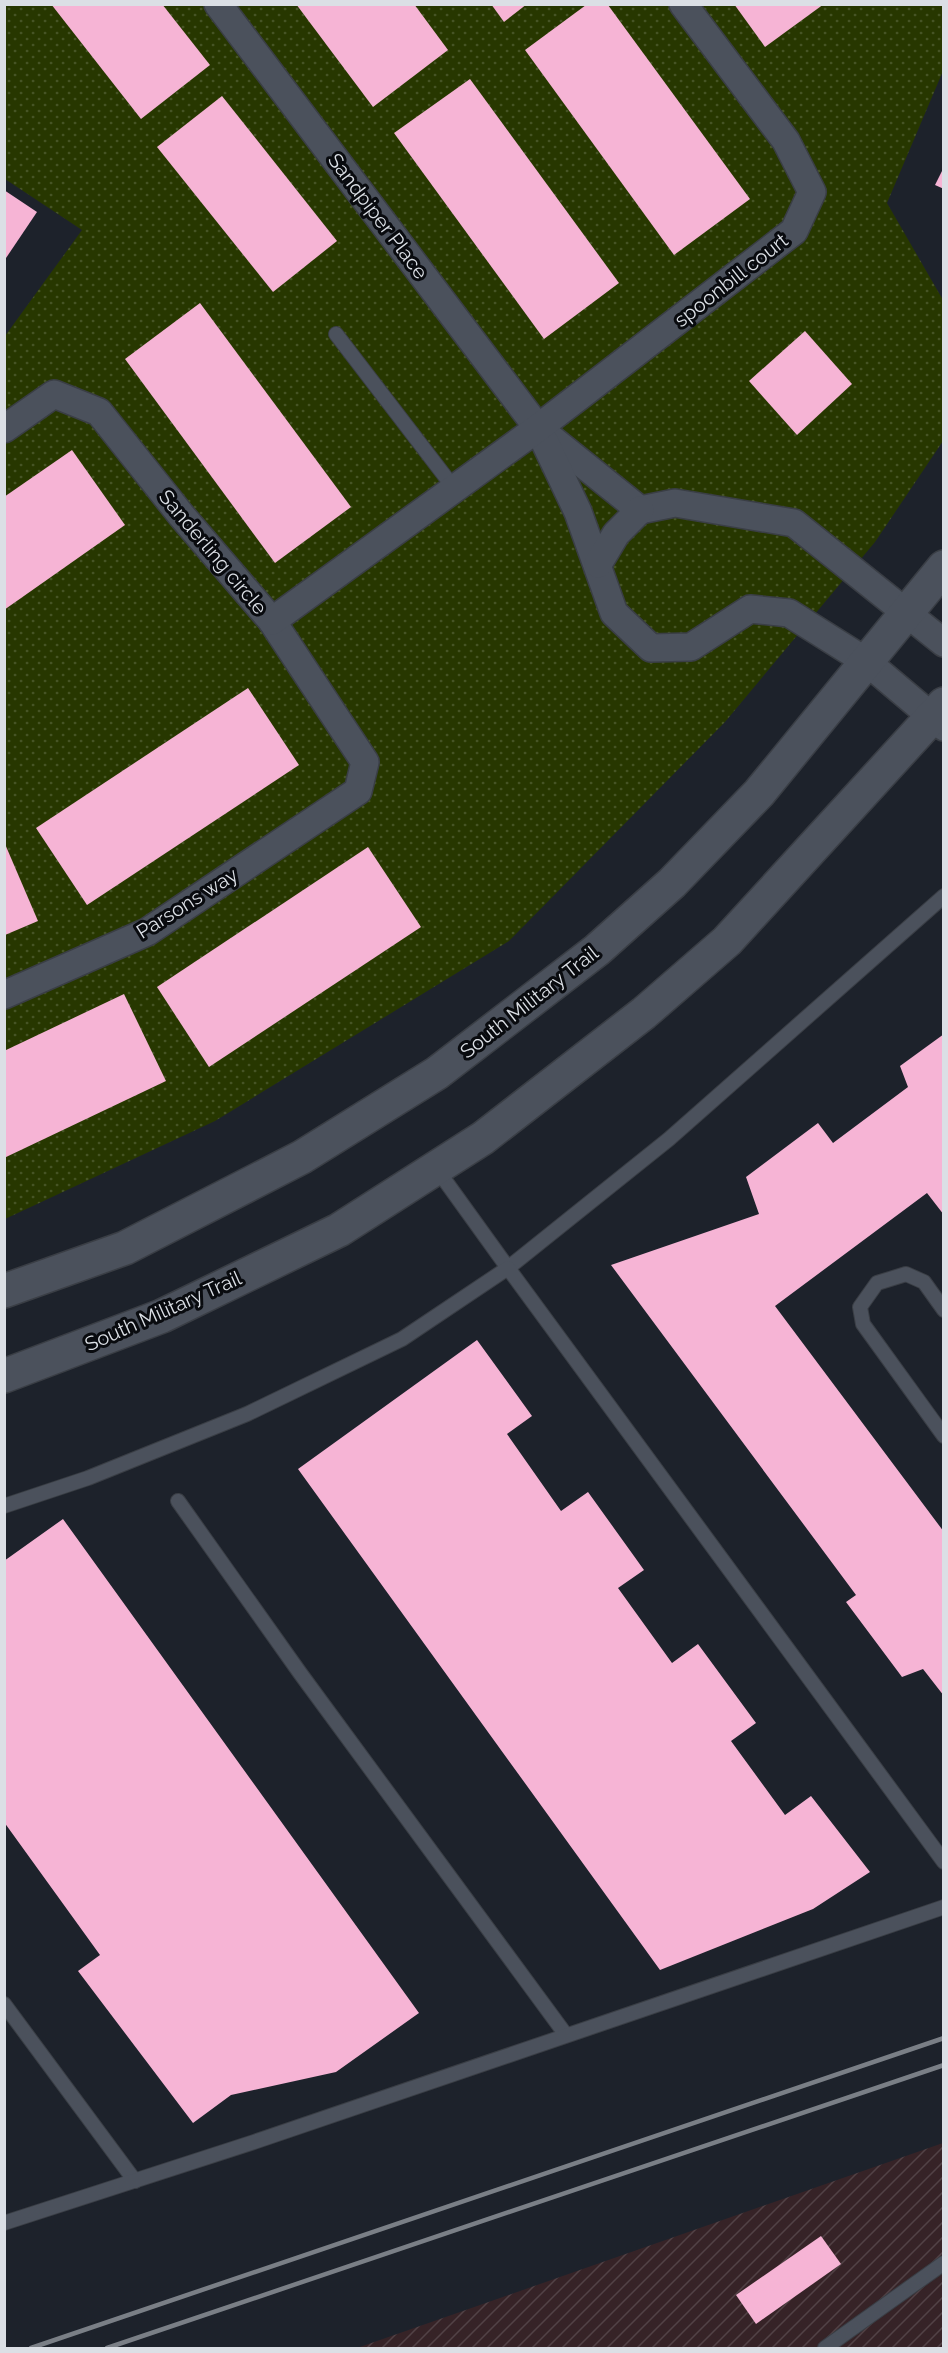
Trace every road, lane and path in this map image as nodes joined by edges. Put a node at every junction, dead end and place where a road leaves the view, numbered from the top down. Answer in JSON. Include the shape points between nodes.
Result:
{"nodes":[{"id":1,"x":218,"y":4,"type":"edge"},
{"id":2,"x":683,"y":4,"type":"edge"},
{"id":3,"x":336,"y":334,"type":"dead end"},
{"id":4,"x":538,"y":428,"type":"junction"},
{"id":5,"x":4,"y":429,"type":"edge"},
{"id":6,"x":454,"y":488,"type":"junction"},
{"id":7,"x":640,"y":510,"type":"junction"},
{"id":8,"x":598,"y":564,"type":"junction"},
{"id":9,"x":944,"y":567,"type":"edge"},
{"id":10,"x":908,"y":612,"type":"junction"},
{"id":11,"x":272,"y":621,"type":"junction"},
{"id":12,"x":944,"y":643,"type":"edge"},
{"id":13,"x":867,"y":662,"type":"junction"},
{"id":14,"x":940,"y":716,"type":"edge"},
{"id":15,"x":358,"y":791,"type":"joint"},
{"id":16,"x":944,"y":896,"type":"edge"},
{"id":17,"x":4,"y":995,"type":"edge"},
{"id":18,"x":436,"y":1168,"type":"junction"},
{"id":19,"x":508,"y":1268,"type":"junction"},
{"id":20,"x":4,"y":1291,"type":"edge"},
{"id":21,"x":944,"y":1310,"type":"edge"},
{"id":22,"x":4,"y":1376,"type":"edge"},
{"id":23,"x":944,"y":1436,"type":"edge"},
{"id":24,"x":178,"y":1501,"type":"dead end"},
{"id":25,"x":4,"y":1506,"type":"edge"},
{"id":26,"x":944,"y":1862,"type":"edge"},
{"id":27,"x":944,"y":1907,"type":"edge"},
{"id":28,"x":4,"y":2004,"type":"edge"},
{"id":29,"x":566,"y":2035,"type":"junction"},
{"id":30,"x":135,"y":2181,"type":"junction"},
{"id":31,"x":4,"y":2223,"type":"edge"},
{"id":32,"x":944,"y":2263,"type":"edge"},
{"id":33,"x":825,"y":2349,"type":"edge"}],
"edges":[{"from":1,"to":4,"type":"street","name":"Sandpiper Place"},
{"from":2,"to":4,"type":"street","name":"spoonbill court","via":[[786,141],[812,192],[794,231]]},
{"from":3,"to":6,"type":"lane"},
{"from":4,"to":6,"type":"street"},
{"from":4,"to":7,"type":"street","name":"Sandpiper Place"},
{"from":4,"to":8,"type":"street","name":"Sandpiper Place"},
{"from":5,"to":11,"type":"street","name":"Sanderling circle","via":[[54,394],[99,412]]},
{"from":6,"to":11,"type":"street"},
{"from":7,"to":8,"type":"street","via":[[616,534]]},
{"from":7,"to":10,"type":"street","via":[[675,503],[794,523]]},
{"from":8,"to":13,"type":"street","name":"Sandpiper Place","via":[[614,614],[651,648],[691,647],[750,609],[789,613]]},
{"from":9,"to":10,"type":"street","name":"South Military Trail"},
{"from":10,"to":12,"type":"street"},
{"from":10,"to":13,"type":"street","name":"South Military Trail"},
{"from":11,"to":15,"type":"street","name":"Sanderling circle","via":[[365,762]]},
{"from":13,"to":14,"type":"street","name":"Sandpiper Place"},
{"from":13,"to":20,"type":"street","name":"South Military Trail","via":[[759,794],[672,883],[597,950],[437,1073],[302,1157],[125,1248]]},
{"from":14,"to":18,"type":"street","name":"South Military Trail","via":[[727,941],[644,1013],[483,1138]]},
{"from":15,"to":17,"type":"street","name":"Parsons way","via":[[147,932]]},
{"from":16,"to":19,"type":"lane","via":[[669,1139]]},
{"from":18,"to":19,"type":"lane"},
{"from":18,"to":22,"type":"street","name":"South Military Trail","via":[[339,1230],[162,1316]]},
{"from":19,"to":25,"type":"lane","via":[[402,1339],[247,1414],[88,1478]]},
{"from":19,"to":26,"type":"lane"},
{"from":21,"to":23,"type":"lane","via":[[924,1282],[906,1274],[877,1283],[860,1307],[863,1324]]},
{"from":24,"to":29,"type":"lane"},
{"from":27,"to":29,"type":"lane"},
{"from":28,"to":30,"type":"lane"},
{"from":29,"to":30,"type":"lane"},
{"from":30,"to":31,"type":"lane"},
{"from":32,"to":33,"type":"lane"}]}
